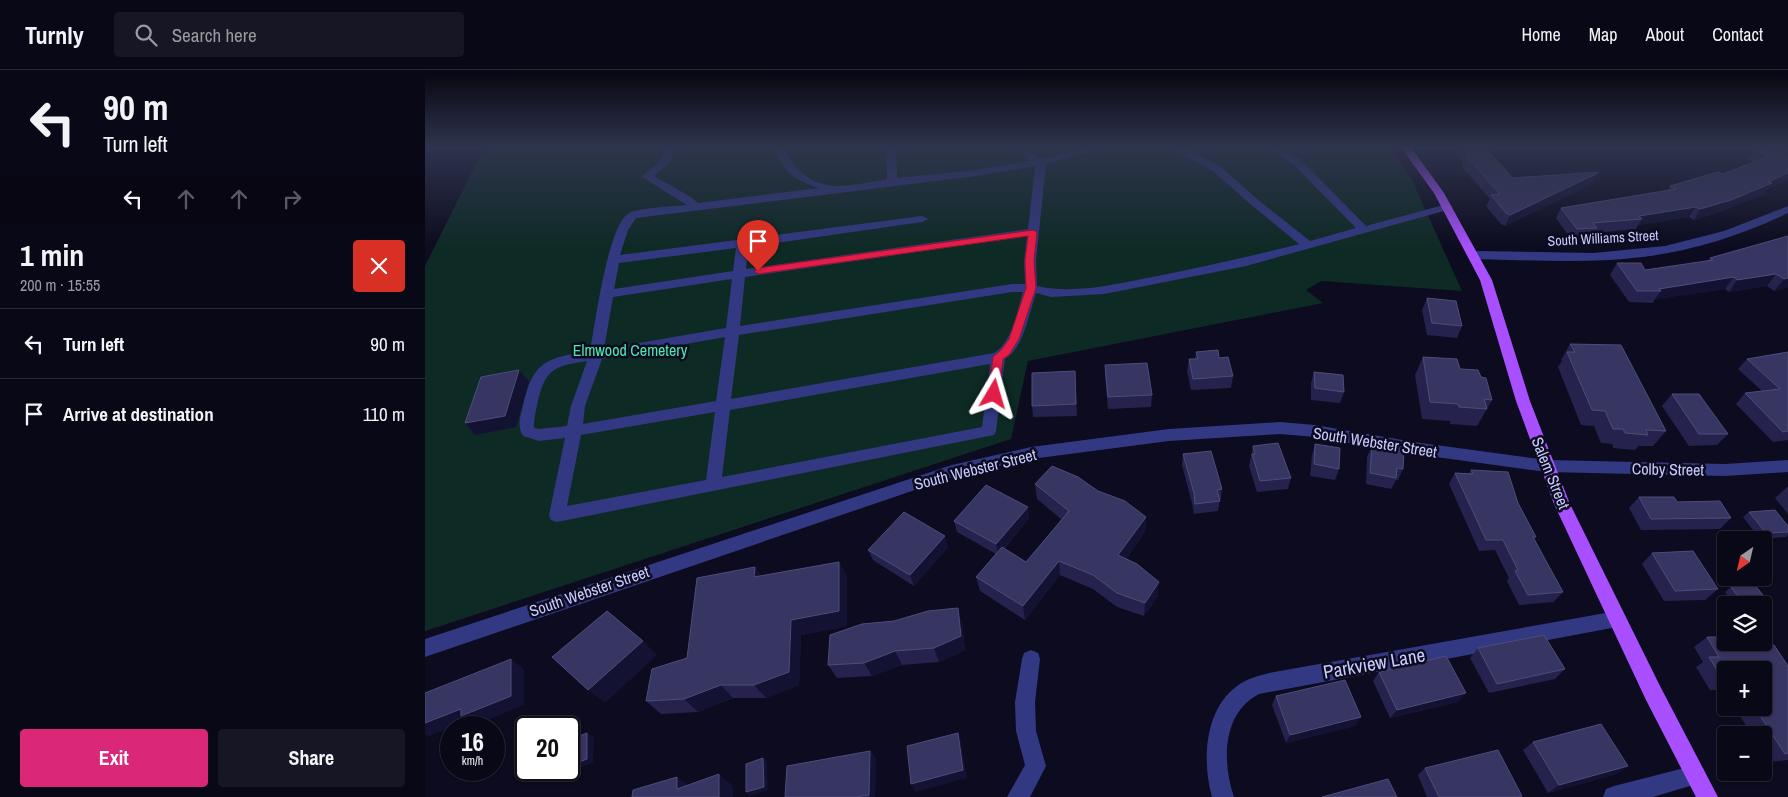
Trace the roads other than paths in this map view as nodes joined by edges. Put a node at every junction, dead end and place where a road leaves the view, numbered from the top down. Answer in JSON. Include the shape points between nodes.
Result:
{"nodes":[{"id":1,"x":651,"y":180,"type":"edge"},
{"id":2,"x":808,"y":180,"type":"edge"},
{"id":3,"x":911,"y":180,"type":"edge"},
{"id":4,"x":1039,"y":180,"type":"edge"},
{"id":5,"x":1229,"y":180,"type":"edge"},
{"id":6,"x":1315,"y":180,"type":"edge"},
{"id":7,"x":1428,"y":180,"type":"edge"},
{"id":8,"x":892,"y":182,"type":"joint"},
{"id":9,"x":837,"y":190,"type":"junction"},
{"id":10,"x":695,"y":206,"type":"junction"},
{"id":11,"x":1447,"y":207,"type":"junction"},
{"id":12,"x":1788,"y":210,"type":"edge"},
{"id":13,"x":922,"y":219,"type":"dead end"},
{"id":14,"x":1364,"y":230,"type":"junction"},
{"id":15,"x":1033,"y":232,"type":"junction"},
{"id":16,"x":742,"y":244,"type":"junction"},
{"id":17,"x":1307,"y":244,"type":"junction"},
{"id":18,"x":1474,"y":254,"type":"junction"},
{"id":19,"x":613,"y":260,"type":"junction"},
{"id":20,"x":739,"y":274,"type":"junction"},
{"id":21,"x":1031,"y":288,"type":"junction"},
{"id":22,"x":607,"y":294,"type":"junction"},
{"id":23,"x":733,"y":332,"type":"junction"},
{"id":24,"x":596,"y":355,"type":"junction"},
{"id":25,"x":998,"y":357,"type":"junction"},
{"id":26,"x":722,"y":405,"type":"junction"},
{"id":27,"x":574,"y":431,"type":"junction"},
{"id":28,"x":1547,"y":466,"type":"junction"},
{"id":29,"x":1788,"y":466,"type":"edge"},
{"id":30,"x":713,"y":485,"type":"junction"},
{"id":31,"x":1617,"y":619,"type":"junction"},
{"id":32,"x":425,"y":648,"type":"edge"},
{"id":33,"x":1031,"y":659,"type":"dead end"},
{"id":34,"x":1696,"y":775,"type":"junction"},
{"id":35,"x":1018,"y":797,"type":"edge"},
{"id":36,"x":1223,"y":797,"type":"edge"},
{"id":37,"x":1613,"y":797,"type":"edge"},
{"id":38,"x":1707,"y":797,"type":"edge"}],
"edges":[{"from":1,"to":10,"type":"street"},
{"from":2,"to":9,"type":"street"},
{"from":3,"to":8,"type":"street"},
{"from":4,"to":15,"type":"street"},
{"from":5,"to":17,"type":"street"},
{"from":6,"to":14,"type":"street"},
{"from":7,"to":11,"type":"main road","name":"Salem Street"},
{"from":8,"to":9,"type":"street"},
{"from":9,"to":10,"type":"street"},
{"from":10,"to":19,"type":"street","via":[[633,215],[623,230]]},
{"from":11,"to":14,"type":"street"},
{"from":11,"to":18,"type":"main road","name":"Salem Street"},
{"from":12,"to":18,"type":"street","name":"South Williams Street","via":[[1740,230],[1664,250],[1571,257]]},
{"from":13,"to":16,"type":"street"},
{"from":14,"to":17,"type":"street"},
{"from":15,"to":20,"type":"street"},
{"from":15,"to":21,"type":"street","via":[[1029,261]]},
{"from":16,"to":19,"type":"street"},
{"from":16,"to":20,"type":"street"},
{"from":17,"to":21,"type":"street","via":[[1246,262],[1104,290],[1051,293]]},
{"from":18,"to":28,"type":"main road","name":"Salem Street","via":[[1486,280],[1523,401]]},
{"from":19,"to":22,"type":"street"},
{"from":20,"to":22,"type":"street"},
{"from":20,"to":23,"type":"street"},
{"from":21,"to":23,"type":"street","via":[[971,293]]},
{"from":21,"to":25,"type":"street","via":[[1014,339]]},
{"from":22,"to":24,"type":"street"},
{"from":23,"to":24,"type":"street"},
{"from":23,"to":26,"type":"street"},
{"from":24,"to":27,"type":"street","via":[[578,406]]},
{"from":24,"to":27,"type":"street","via":[[559,363],[539,376],[526,425],[528,432],[539,435]]},
{"from":25,"to":26,"type":"street"},
{"from":25,"to":30,"type":"street","via":[[989,431]]},
{"from":26,"to":27,"type":"street"},
{"from":26,"to":30,"type":"street"},
{"from":27,"to":30,"type":"street","via":[[557,515]]},
{"from":28,"to":29,"type":"street","name":"Colby Street","via":[[1725,470]]},
{"from":28,"to":31,"type":"main road","name":"Salem Street"},
{"from":28,"to":32,"type":"street","name":"South Webster Street","via":[[1280,428],[1204,431],[1031,453],[952,471]]},
{"from":31,"to":34,"type":"main road","name":"Salem Street"},
{"from":31,"to":36,"type":"street","name":"Parkview Lane","via":[[1269,682],[1252,688],[1229,708],[1223,723],[1217,759]]},
{"from":33,"to":35,"type":"street","via":[[1025,702],[1026,731],[1036,766]]},
{"from":34,"to":37,"type":"street"},
{"from":34,"to":38,"type":"main road","name":"Salem Street"}]}
